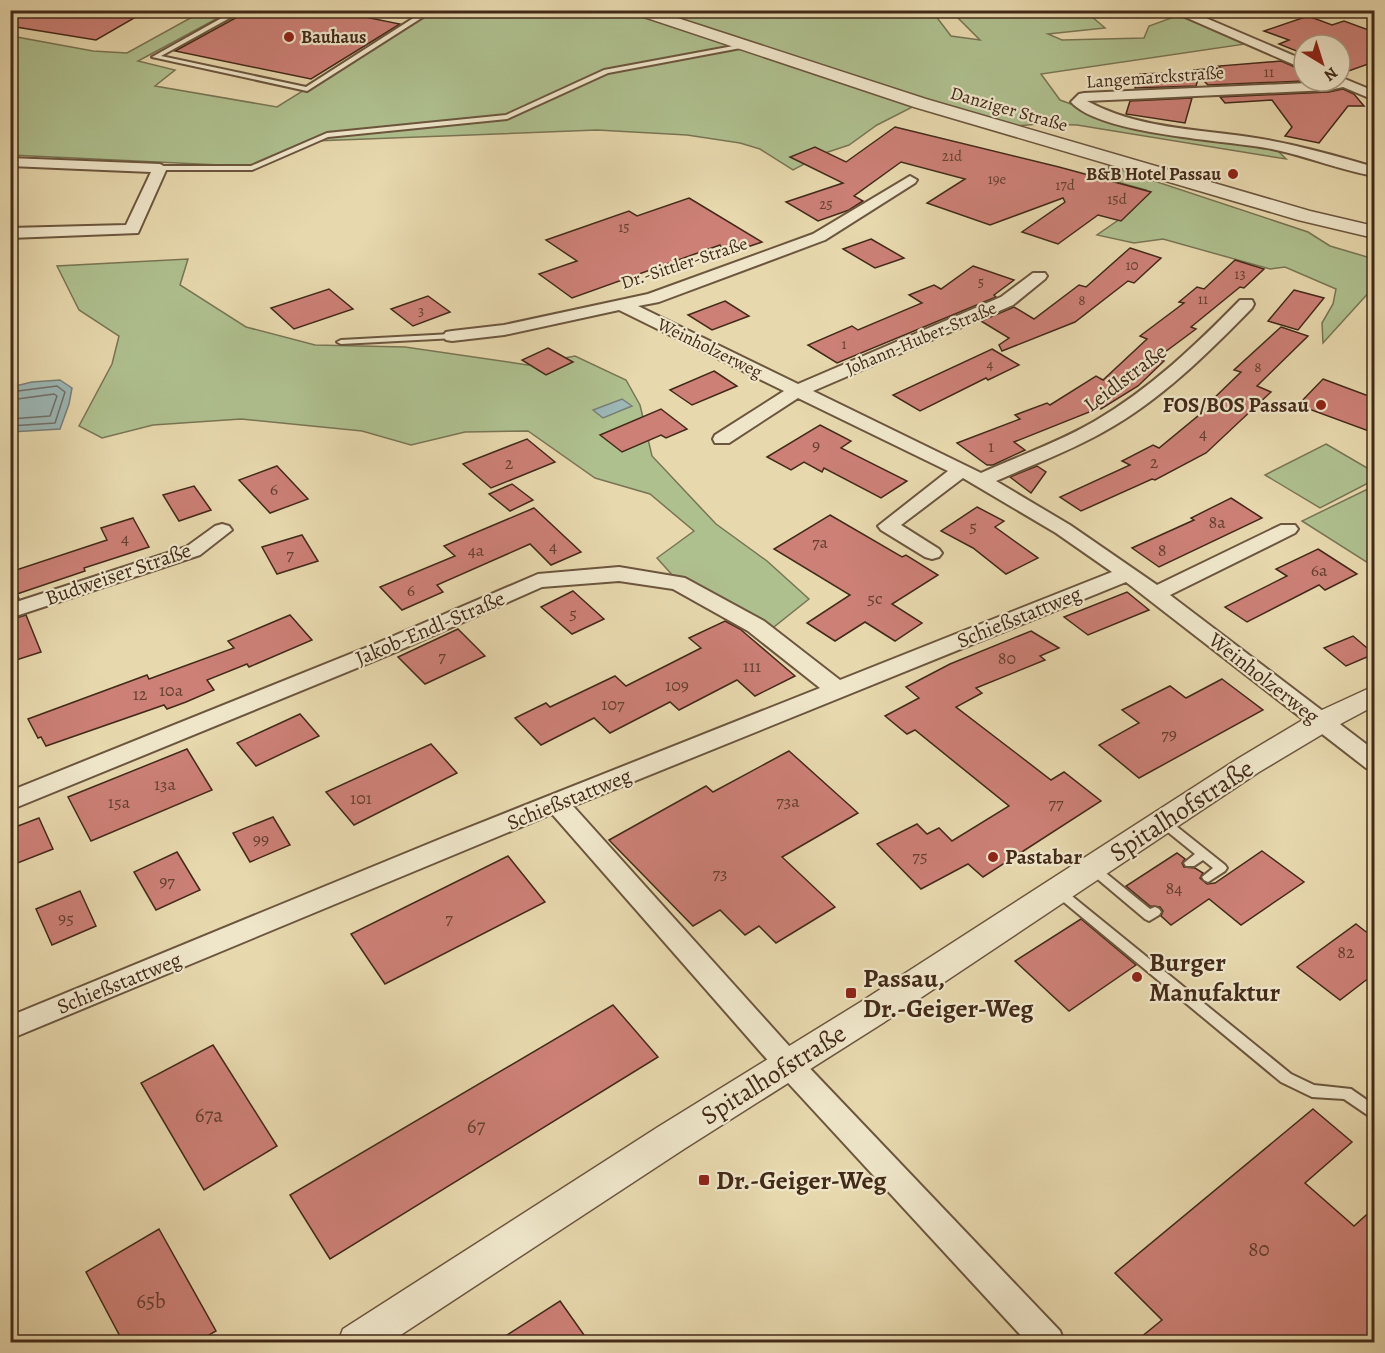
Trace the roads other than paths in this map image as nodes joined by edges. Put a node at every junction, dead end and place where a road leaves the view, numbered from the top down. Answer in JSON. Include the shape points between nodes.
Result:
{"nodes":[{"id":1,"x":241,"y":10,"type":"edge"},
{"id":2,"x":431,"y":10,"type":"edge"},
{"id":3,"x":637,"y":10,"type":"edge"},
{"id":4,"x":1175,"y":10,"type":"edge"},
{"id":5,"x":744,"y":46,"type":"junction"},
{"id":6,"x":1292,"y":61,"type":"edge"},
{"id":7,"x":1352,"y":86,"type":"edge"},
{"id":8,"x":1292,"y":88,"type":"edge"},
{"id":9,"x":1374,"y":96,"type":"edge"},
{"id":10,"x":10,"y":162,"type":"edge"},
{"id":11,"x":1374,"y":166,"type":"edge"},
{"id":12,"x":1359,"y":167,"type":"junction"},
{"id":13,"x":160,"y":168,"type":"junction"},
{"id":14,"x":1374,"y":172,"type":"edge"},
{"id":15,"x":910,"y":180,"type":"dead end"},
{"id":16,"x":1374,"y":232,"type":"edge"},
{"id":17,"x":10,"y":233,"type":"edge"},
{"id":18,"x":1040,"y":276,"type":"dead end"},
{"id":19,"x":1246,"y":304,"type":"dead end"},
{"id":20,"x":622,"y":305,"type":"junction"},
{"id":21,"x":452,"y":336,"type":"joint"},
{"id":22,"x":341,"y":342,"type":"dead end"},
{"id":23,"x":797,"y":391,"type":"junction"},
{"id":24,"x":722,"y":439,"type":"dead end"},
{"id":25,"x":960,"y":471,"type":"junction"},
{"id":26,"x":981,"y":480,"type":"junction"},
{"id":27,"x":1288,"y":529,"type":"dead end"},
{"id":28,"x":222,"y":530,"type":"dead end"},
{"id":29,"x":932,"y":553,"type":"dead end"},
{"id":30,"x":1128,"y":573,"type":"junction"},
{"id":31,"x":1155,"y":594,"type":"junction"},
{"id":32,"x":10,"y":611,"type":"edge"},
{"id":33,"x":839,"y":691,"type":"junction"},
{"id":34,"x":1374,"y":695,"type":"edge"},
{"id":35,"x":1321,"y":722,"type":"junction"},
{"id":36,"x":1374,"y":762,"type":"edge"},
{"id":37,"x":10,"y":801,"type":"edge"},
{"id":38,"x":557,"y":804,"type":"junction"},
{"id":39,"x":1162,"y":821,"type":"junction"},
{"id":40,"x":1203,"y":854,"type":"junction"},
{"id":41,"x":1190,"y":863,"type":"dead end"},
{"id":42,"x":1092,"y":868,"type":"junction"},
{"id":43,"x":1208,"y":877,"type":"dead end"},
{"id":44,"x":1058,"y":891,"type":"junction"},
{"id":45,"x":1155,"y":912,"type":"dead end"},
{"id":46,"x":10,"y":1028,"type":"edge"},
{"id":47,"x":789,"y":1065,"type":"junction"},
{"id":48,"x":1374,"y":1112,"type":"edge"},
{"id":49,"x":357,"y":1342,"type":"edge"},
{"id":50,"x":1048,"y":1342,"type":"edge"}],
"edges":[{"from":1,"to":2,"type":"lane","via":[[155,57],[308,89]]},
{"from":3,"to":5,"type":"street","name":"Danziger Straße"},
{"from":4,"to":6,"type":"street"},
{"from":5,"to":13,"type":"lane","via":[[606,71],[507,117],[327,135],[252,168]]},
{"from":5,"to":16,"type":"street","name":"Danziger Straße","via":[[1003,128],[1297,214]]},
{"from":7,"to":9,"type":"street"},
{"from":8,"to":12,"type":"street","name":"Langemarckstraße","via":[[1084,97],[1078,102],[1093,112],[1138,125],[1272,145]]},
{"from":10,"to":13,"type":"street"},
{"from":11,"to":12,"type":"street","name":"Langemarckstraße"},
{"from":12,"to":14,"type":"street","name":"Langemarckstraße"},
{"from":13,"to":17,"type":"street","via":[[132,230]]},
{"from":15,"to":20,"type":"street","name":"Dr.-Sittler-Straße","via":[[819,237],[653,298]]},
{"from":18,"to":23,"type":"street","name":"Johann-Huber-Straße","via":[[1007,301]]},
{"from":19,"to":26,"type":"street","name":"Leidlstraße","via":[[1214,336],[1116,416]]},
{"from":20,"to":21,"type":"street","name":"Dr.-Sittler-Straße","via":[[504,330]]},
{"from":20,"to":23,"type":"street","name":"Weinholzerweg"},
{"from":21,"to":22,"type":"lane"},
{"from":23,"to":24,"type":"street","name":"Weinholzerweg"},
{"from":23,"to":25,"type":"street","name":"Weinholzerweg"},
{"from":25,"to":26,"type":"street","name":"Weinholzerweg"},
{"from":25,"to":29,"type":"street","via":[[888,526]]},
{"from":26,"to":30,"type":"street","name":"Weinholzerweg"},
{"from":27,"to":31,"type":"street"},
{"from":28,"to":32,"type":"street","name":"Budweiser Straße","via":[[193,551]]},
{"from":30,"to":31,"type":"street","name":"Weinholzerweg"},
{"from":30,"to":33,"type":"street","name":"Schießstattweg"},
{"from":31,"to":35,"type":"street","name":"Weinholzerweg"},
{"from":33,"to":37,"type":"street","name":"Jakob-Endl-Straße","via":[[756,626],[678,583],[619,574],[538,581],[383,649]]},
{"from":33,"to":38,"type":"street","name":"Schießstattweg"},
{"from":34,"to":35,"type":"street","name":"Spitalhofstraße"},
{"from":35,"to":36,"type":"street","name":"Weinholzerweg"},
{"from":35,"to":39,"type":"street","name":"Spitalhofstraße"},
{"from":38,"to":46,"type":"street","name":"Schießstattweg"},
{"from":38,"to":47,"type":"street"},
{"from":39,"to":40,"type":"lane"},
{"from":39,"to":42,"type":"street","name":"Spitalhofstraße"},
{"from":40,"to":41,"type":"lane"},
{"from":40,"to":43,"type":"lane","via":[[1221,868]]},
{"from":42,"to":44,"type":"street","name":"Spitalhofstraße"},
{"from":42,"to":45,"type":"lane","via":[[1134,899],[1149,916]]},
{"from":44,"to":47,"type":"street","name":"Spitalhofstraße"},
{"from":44,"to":48,"type":"lane","via":[[1286,1078],[1312,1090],[1346,1093]]},
{"from":47,"to":49,"type":"street","name":"Spitalhofstraße"},
{"from":47,"to":50,"type":"street"}]}
